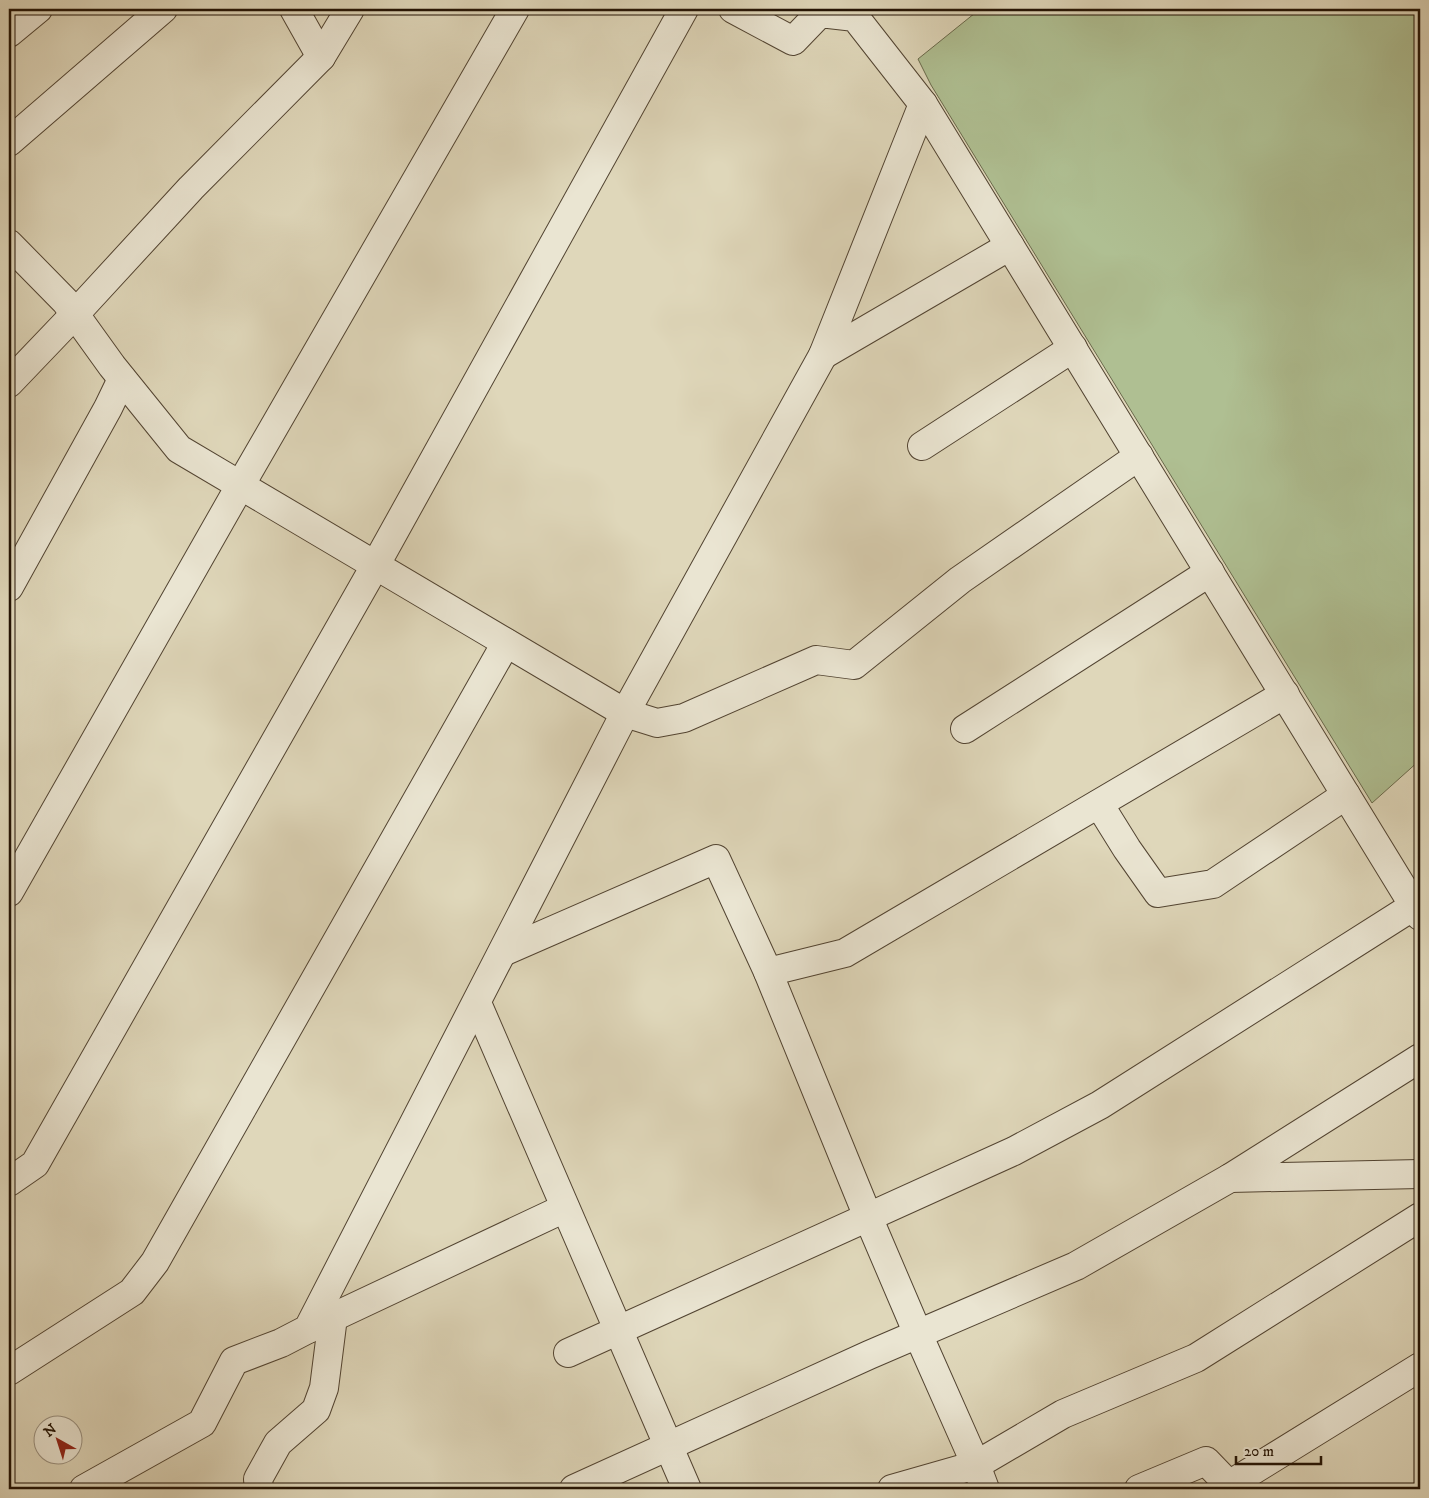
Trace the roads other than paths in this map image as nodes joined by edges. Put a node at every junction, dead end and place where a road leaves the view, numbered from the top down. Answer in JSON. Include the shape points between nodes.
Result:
{"nodes":[{"id":1,"x":38,"y":9,"type":"edge"},
{"id":2,"x":163,"y":9,"type":"edge"},
{"id":3,"x":294,"y":9,"type":"edge"},
{"id":4,"x":350,"y":9,"type":"edge"},
{"id":5,"x":515,"y":9,"type":"edge"},
{"id":6,"x":684,"y":9,"type":"edge"},
{"id":7,"x":733,"y":9,"type":"edge"},
{"id":8,"x":9,"y":33,"type":"edge"},
{"id":9,"x":321,"y":57,"type":"junction"},
{"id":10,"x":923,"y":104,"type":"junction"},
{"id":11,"x":9,"y":142,"type":"edge"},
{"id":12,"x":9,"y":244,"type":"edge"},
{"id":13,"x":1010,"y":246,"type":"junction"},
{"id":14,"x":75,"y":314,"type":"junction"},
{"id":15,"x":1073,"y":348,"type":"junction"},
{"id":16,"x":823,"y":354,"type":"junction"},
{"id":17,"x":122,"y":379,"type":"junction"},
{"id":18,"x":9,"y":383,"type":"edge"},
{"id":19,"x":922,"y":446,"type":"dead end"},
{"id":20,"x":1139,"y":456,"type":"junction"},
{"id":21,"x":240,"y":486,"type":"junction"},
{"id":22,"x":376,"y":566,"type":"junction"},
{"id":23,"x":1210,"y":572,"type":"junction"},
{"id":24,"x":9,"y":587,"type":"edge"},
{"id":25,"x":506,"y":643,"type":"junction"},
{"id":26,"x":1285,"y":694,"type":"junction"},
{"id":27,"x":625,"y":713,"type":"junction"},
{"id":28,"x":965,"y":730,"type":"dead end"},
{"id":29,"x":1346,"y":795,"type":"junction"},
{"id":30,"x":1099,"y":804,"type":"junction"},
{"id":31,"x":9,"y":892,"type":"edge"},
{"id":32,"x":1418,"y":908,"type":"edge"},
{"id":33,"x":503,"y":952,"type":"junction"},
{"id":34,"x":768,"y":972,"type":"junction"},
{"id":35,"x":477,"y":1003,"type":"junction"},
{"id":36,"x":1420,"y":1058,"type":"edge"},
{"id":37,"x":1420,"y":1174,"type":"edge"},
{"id":38,"x":1230,"y":1178,"type":"junction"},
{"id":39,"x":9,"y":1182,"type":"edge"},
{"id":40,"x":566,"y":1208,"type":"junction"},
{"id":41,"x":868,"y":1217,"type":"junction"},
{"id":42,"x":1420,"y":1217,"type":"edge"},
{"id":43,"x":333,"y":1317,"type":"junction"},
{"id":44,"x":308,"y":1328,"type":"junction"},
{"id":45,"x":618,"y":1330,"type":"junction"},
{"id":46,"x":918,"y":1334,"type":"junction"},
{"id":47,"x":568,"y":1353,"type":"dead end"},
{"id":48,"x":1420,"y":1367,"type":"edge"},
{"id":49,"x":9,"y":1371,"type":"edge"},
{"id":50,"x":668,"y":1445,"type":"junction"},
{"id":51,"x":980,"y":1477,"type":"edge"},
{"id":52,"x":1231,"y":1487,"type":"edge"},
{"id":53,"x":84,"y":1489,"type":"edge"},
{"id":54,"x":259,"y":1489,"type":"edge"},
{"id":55,"x":574,"y":1489,"type":"edge"},
{"id":56,"x":687,"y":1489,"type":"edge"},
{"id":57,"x":892,"y":1489,"type":"edge"},
{"id":58,"x":1139,"y":1489,"type":"edge"}],
"edges":[{"from":1,"to":8,"type":"street"},
{"from":2,"to":11,"type":"street"},
{"from":3,"to":9,"type":"street"},
{"from":4,"to":9,"type":"street"},
{"from":5,"to":21,"type":"street"},
{"from":6,"to":22,"type":"street"},
{"from":7,"to":10,"type":"street","via":[[793,41],[820,12],[856,17]]},
{"from":9,"to":14,"type":"street","via":[[192,188]]},
{"from":10,"to":13,"type":"street"},
{"from":10,"to":16,"type":"street"},
{"from":12,"to":14,"type":"street"},
{"from":13,"to":15,"type":"street"},
{"from":13,"to":16,"type":"street"},
{"from":14,"to":17,"type":"street"},
{"from":14,"to":18,"type":"street"},
{"from":15,"to":19,"type":"street"},
{"from":15,"to":20,"type":"street"},
{"from":16,"to":27,"type":"street"},
{"from":17,"to":21,"type":"street","via":[[178,449]]},
{"from":17,"to":24,"type":"street"},
{"from":20,"to":23,"type":"street"},
{"from":20,"to":27,"type":"street","via":[[960,580],[854,665],[816,660],[684,718],[657,723]]},
{"from":21,"to":22,"type":"street"},
{"from":21,"to":31,"type":"street"},
{"from":22,"to":25,"type":"street"},
{"from":22,"to":39,"type":"street","via":[[35,1164]]},
{"from":23,"to":26,"type":"street"},
{"from":23,"to":28,"type":"street"},
{"from":25,"to":27,"type":"street"},
{"from":25,"to":49,"type":"street","via":[[155,1262],[132,1292]]},
{"from":26,"to":29,"type":"street"},
{"from":26,"to":30,"type":"street"},
{"from":27,"to":33,"type":"street"},
{"from":29,"to":30,"type":"street","via":[[1213,884],[1158,892]]},
{"from":29,"to":32,"type":"street"},
{"from":30,"to":34,"type":"street","via":[[845,953]]},
{"from":32,"to":41,"type":"street","via":[[1100,1105],[1014,1151]]},
{"from":33,"to":34,"type":"street","via":[[716,859]]},
{"from":33,"to":35,"type":"street"},
{"from":34,"to":41,"type":"street"},
{"from":35,"to":40,"type":"street"},
{"from":35,"to":44,"type":"street"},
{"from":36,"to":38,"type":"street"},
{"from":37,"to":38,"type":"street"},
{"from":38,"to":46,"type":"street","via":[[1076,1266]]},
{"from":40,"to":43,"type":"street"},
{"from":40,"to":45,"type":"street"},
{"from":41,"to":45,"type":"street"},
{"from":41,"to":46,"type":"street"},
{"from":42,"to":51,"type":"street","via":[[1196,1358],[1063,1414]]},
{"from":43,"to":44,"type":"street"},
{"from":43,"to":54,"type":"street","via":[[324,1388],[316,1410],[278,1442],[258,1478]]},
{"from":44,"to":53,"type":"street","via":[[281,1343],[234,1361],[202,1423]]},
{"from":45,"to":47,"type":"street"},
{"from":45,"to":50,"type":"street"},
{"from":46,"to":50,"type":"street"},
{"from":46,"to":51,"type":"street"},
{"from":48,"to":52,"type":"street"},
{"from":50,"to":55,"type":"street"},
{"from":50,"to":56,"type":"street"},
{"from":51,"to":57,"type":"street"},
{"from":52,"to":58,"type":"street","via":[[1206,1461]]}]}
